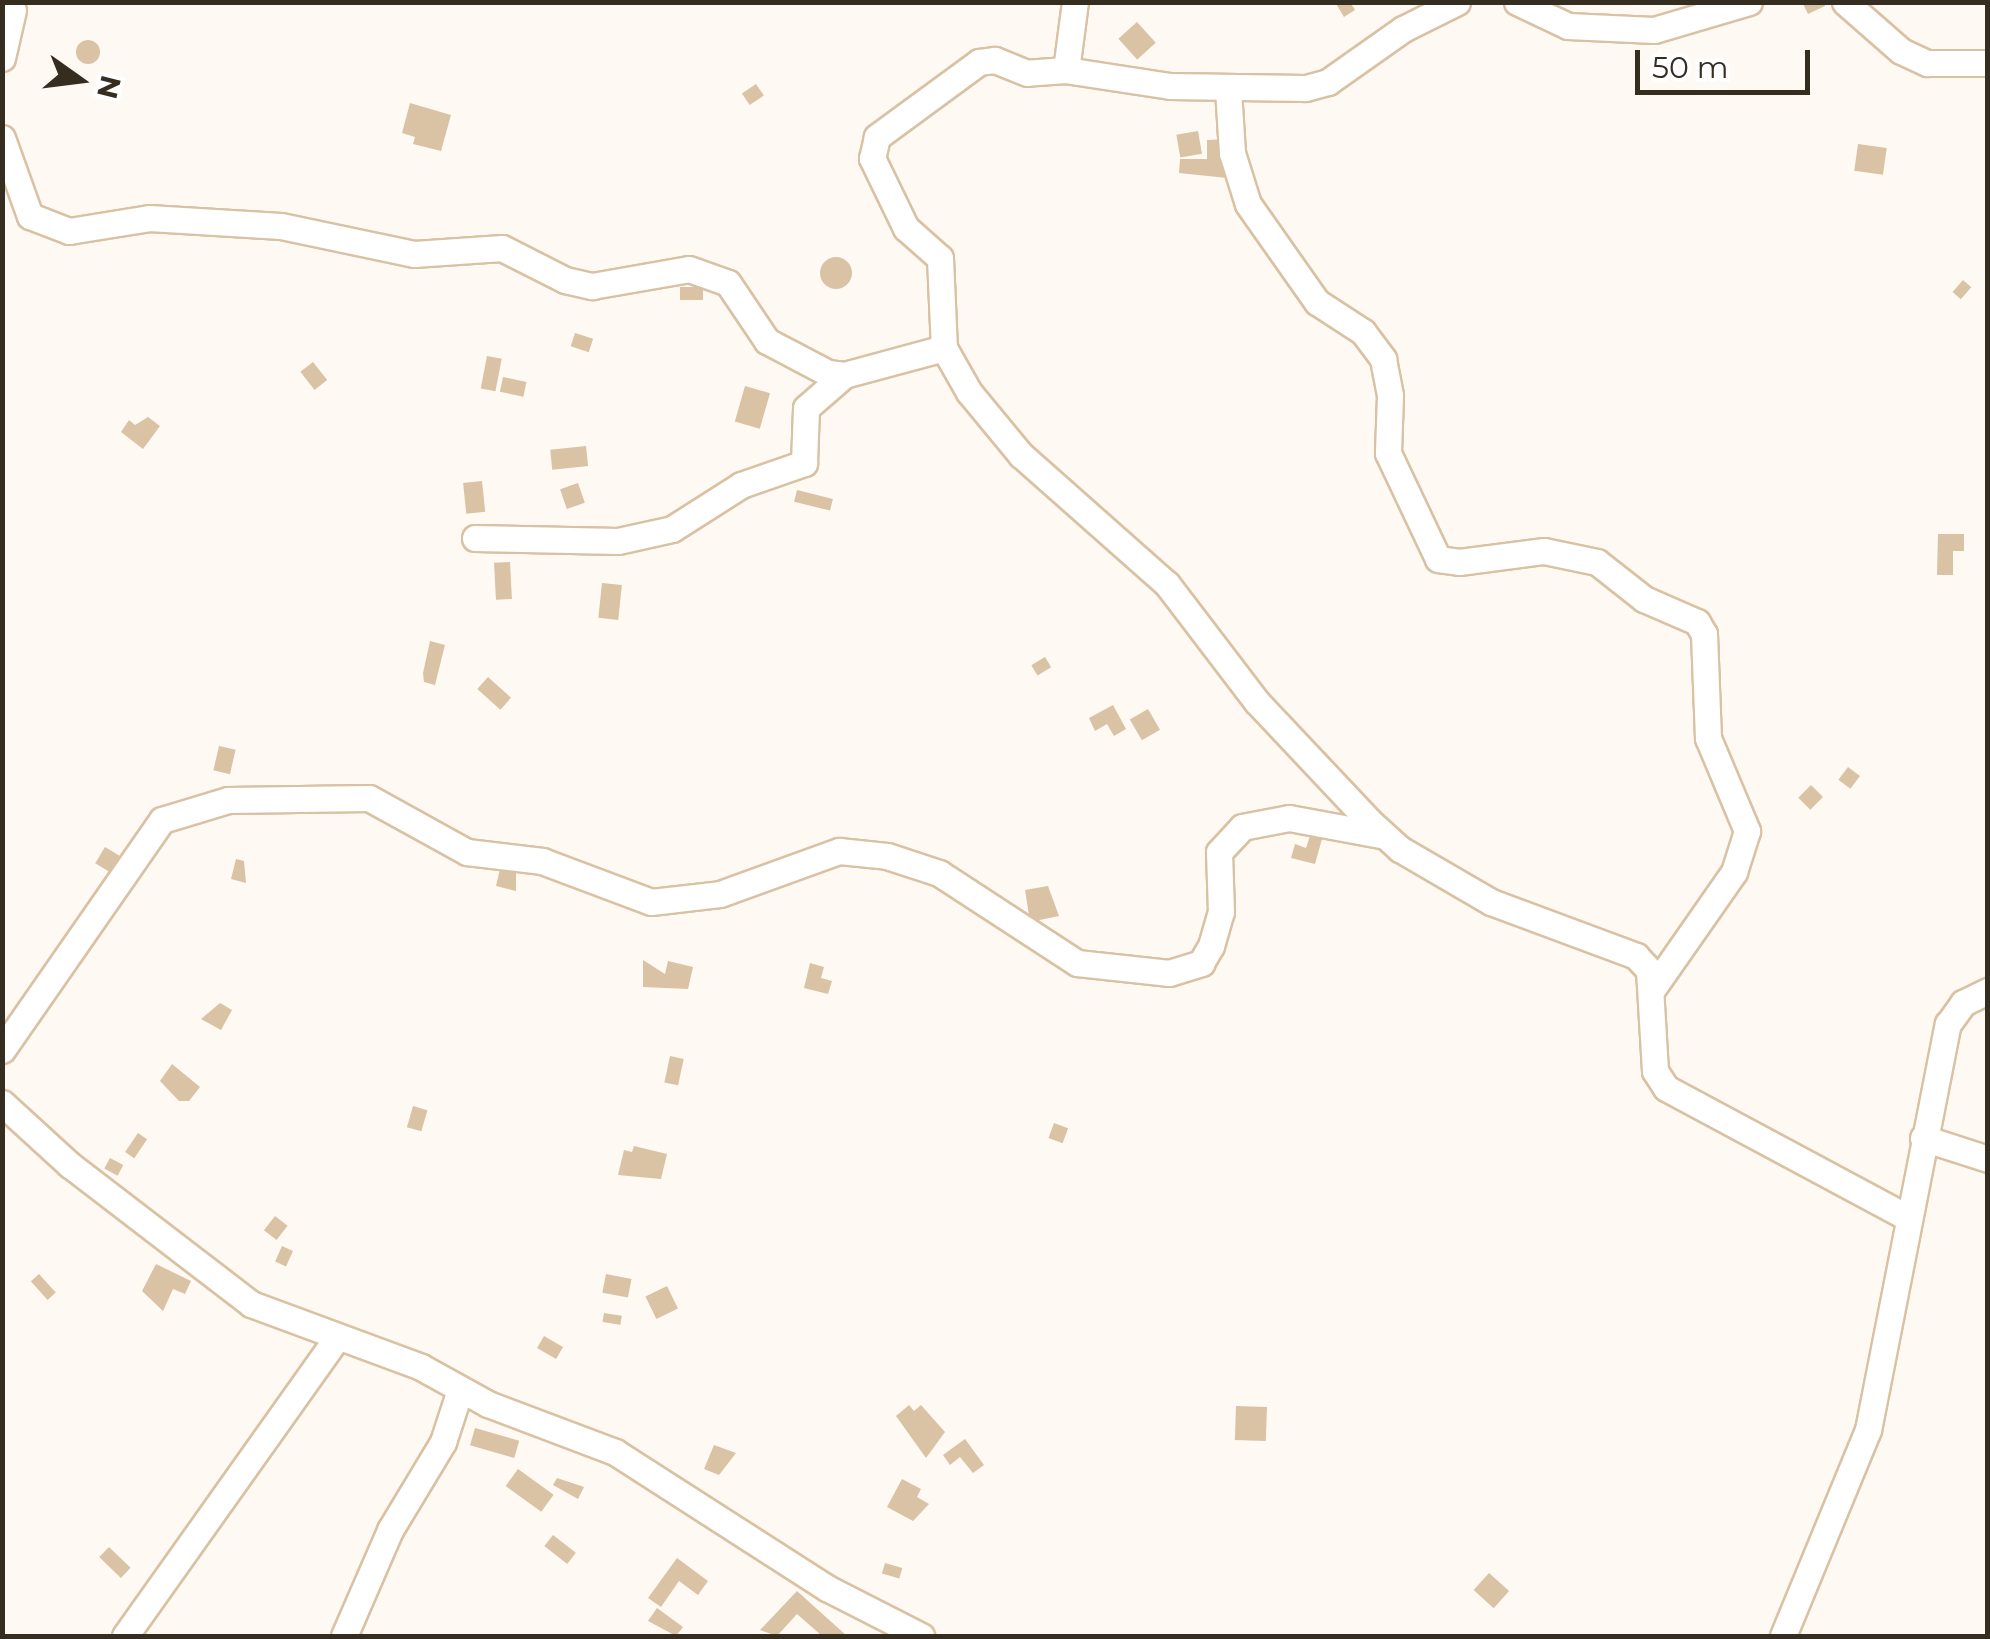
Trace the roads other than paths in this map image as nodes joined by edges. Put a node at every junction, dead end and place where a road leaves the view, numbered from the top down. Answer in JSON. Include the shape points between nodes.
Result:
{"nodes":[{"id":1,"x":1076,"y":2,"type":"edge"},
{"id":2,"x":1457,"y":2,"type":"edge"},
{"id":3,"x":1518,"y":2,"type":"edge"},
{"id":4,"x":1749,"y":2,"type":"edge"},
{"id":5,"x":1845,"y":2,"type":"edge"},
{"id":6,"x":13,"y":10,"type":"dead end"},
{"id":7,"x":2,"y":58,"type":"edge"},
{"id":8,"x":1988,"y":63,"type":"edge"},
{"id":9,"x":1066,"y":70,"type":"junction"},
{"id":10,"x":1228,"y":88,"type":"junction"},
{"id":11,"x":2,"y":138,"type":"edge"},
{"id":12,"x":944,"y":348,"type":"junction"},
{"id":13,"x":844,"y":375,"type":"junction"},
{"id":14,"x":476,"y":538,"type":"dead end"},
{"id":15,"x":1386,"y":837,"type":"junction"},
{"id":16,"x":1653,"y":988,"type":"junction"},
{"id":17,"x":1988,"y":990,"type":"edge"},
{"id":18,"x":2,"y":1050,"type":"edge"},
{"id":19,"x":2,"y":1103,"type":"edge"},
{"id":20,"x":1923,"y":1138,"type":"junction"},
{"id":21,"x":1988,"y":1159,"type":"edge"},
{"id":22,"x":1907,"y":1217,"type":"junction"},
{"id":23,"x":335,"y":1340,"type":"junction"},
{"id":24,"x":460,"y":1390,"type":"junction"},
{"id":25,"x":904,"y":1634,"type":"edge"},
{"id":26,"x":129,"y":1635,"type":"edge"},
{"id":27,"x":344,"y":1636,"type":"edge"},
{"id":28,"x":1783,"y":1636,"type":"edge"}],
"edges":[{"from":1,"to":9,"type":"street"},
{"from":2,"to":10,"type":"street","via":[[1328,82]]},
{"from":3,"to":4,"type":"street","via":[[1568,26],[1654,30]]},
{"from":5,"to":8,"type":"street","via":[[1901,51],[1927,63]]},
{"from":6,"to":7,"type":"street"},
{"from":9,"to":10,"type":"street"},
{"from":9,"to":12,"type":"street","via":[[1027,73],[995,60],[979,62],[877,137],[872,158],[881,183],[906,228],[946,272]]},
{"from":10,"to":16,"type":"street","via":[[1232,153],[1248,204],[1317,302],[1363,332],[1384,358],[1388,453],[1438,559],[1573,556],[1598,562],[1644,599],[1697,622],[1704,634],[1708,738],[1748,831],[1734,872]]},
{"from":11,"to":13,"type":"street","via":[[30,216],[56,228],[94,231],[150,218],[281,226],[414,254],[491,247],[592,286],[689,270],[728,283],[776,349]]},
{"from":12,"to":13,"type":"street"},
{"from":12,"to":15,"type":"street","via":[[968,392],[1021,455],[1167,584],[1258,702]]},
{"from":13,"to":14,"type":"street","via":[[806,408],[804,464],[742,484],[672,529],[618,542]]},
{"from":15,"to":16,"type":"street","via":[[1491,902],[1619,946],[1649,970]]},
{"from":15,"to":18,"type":"street","via":[[1289,818],[1242,827],[1219,852],[1220,912],[1211,946],[1201,963],[1169,973],[1077,963],[940,873],[886,856],[838,851],[720,894],[651,902],[542,861],[467,852],[369,798],[228,800],[162,820]]},
{"from":16,"to":22,"type":"street","via":[[1655,1071],[1666,1088]]},
{"from":17,"to":20,"type":"street","via":[[1952,1012]]},
{"from":19,"to":23,"type":"street","via":[[70,1165],[251,1304]]},
{"from":20,"to":21,"type":"street"},
{"from":20,"to":22,"type":"street"},
{"from":22,"to":28,"type":"street","via":[[1868,1430]]},
{"from":23,"to":24,"type":"street","via":[[421,1367]]},
{"from":23,"to":26,"type":"street"},
{"from":24,"to":25,"type":"street","via":[[615,1452]]},
{"from":24,"to":27,"type":"street","via":[[442,1442],[390,1530]]}]}
